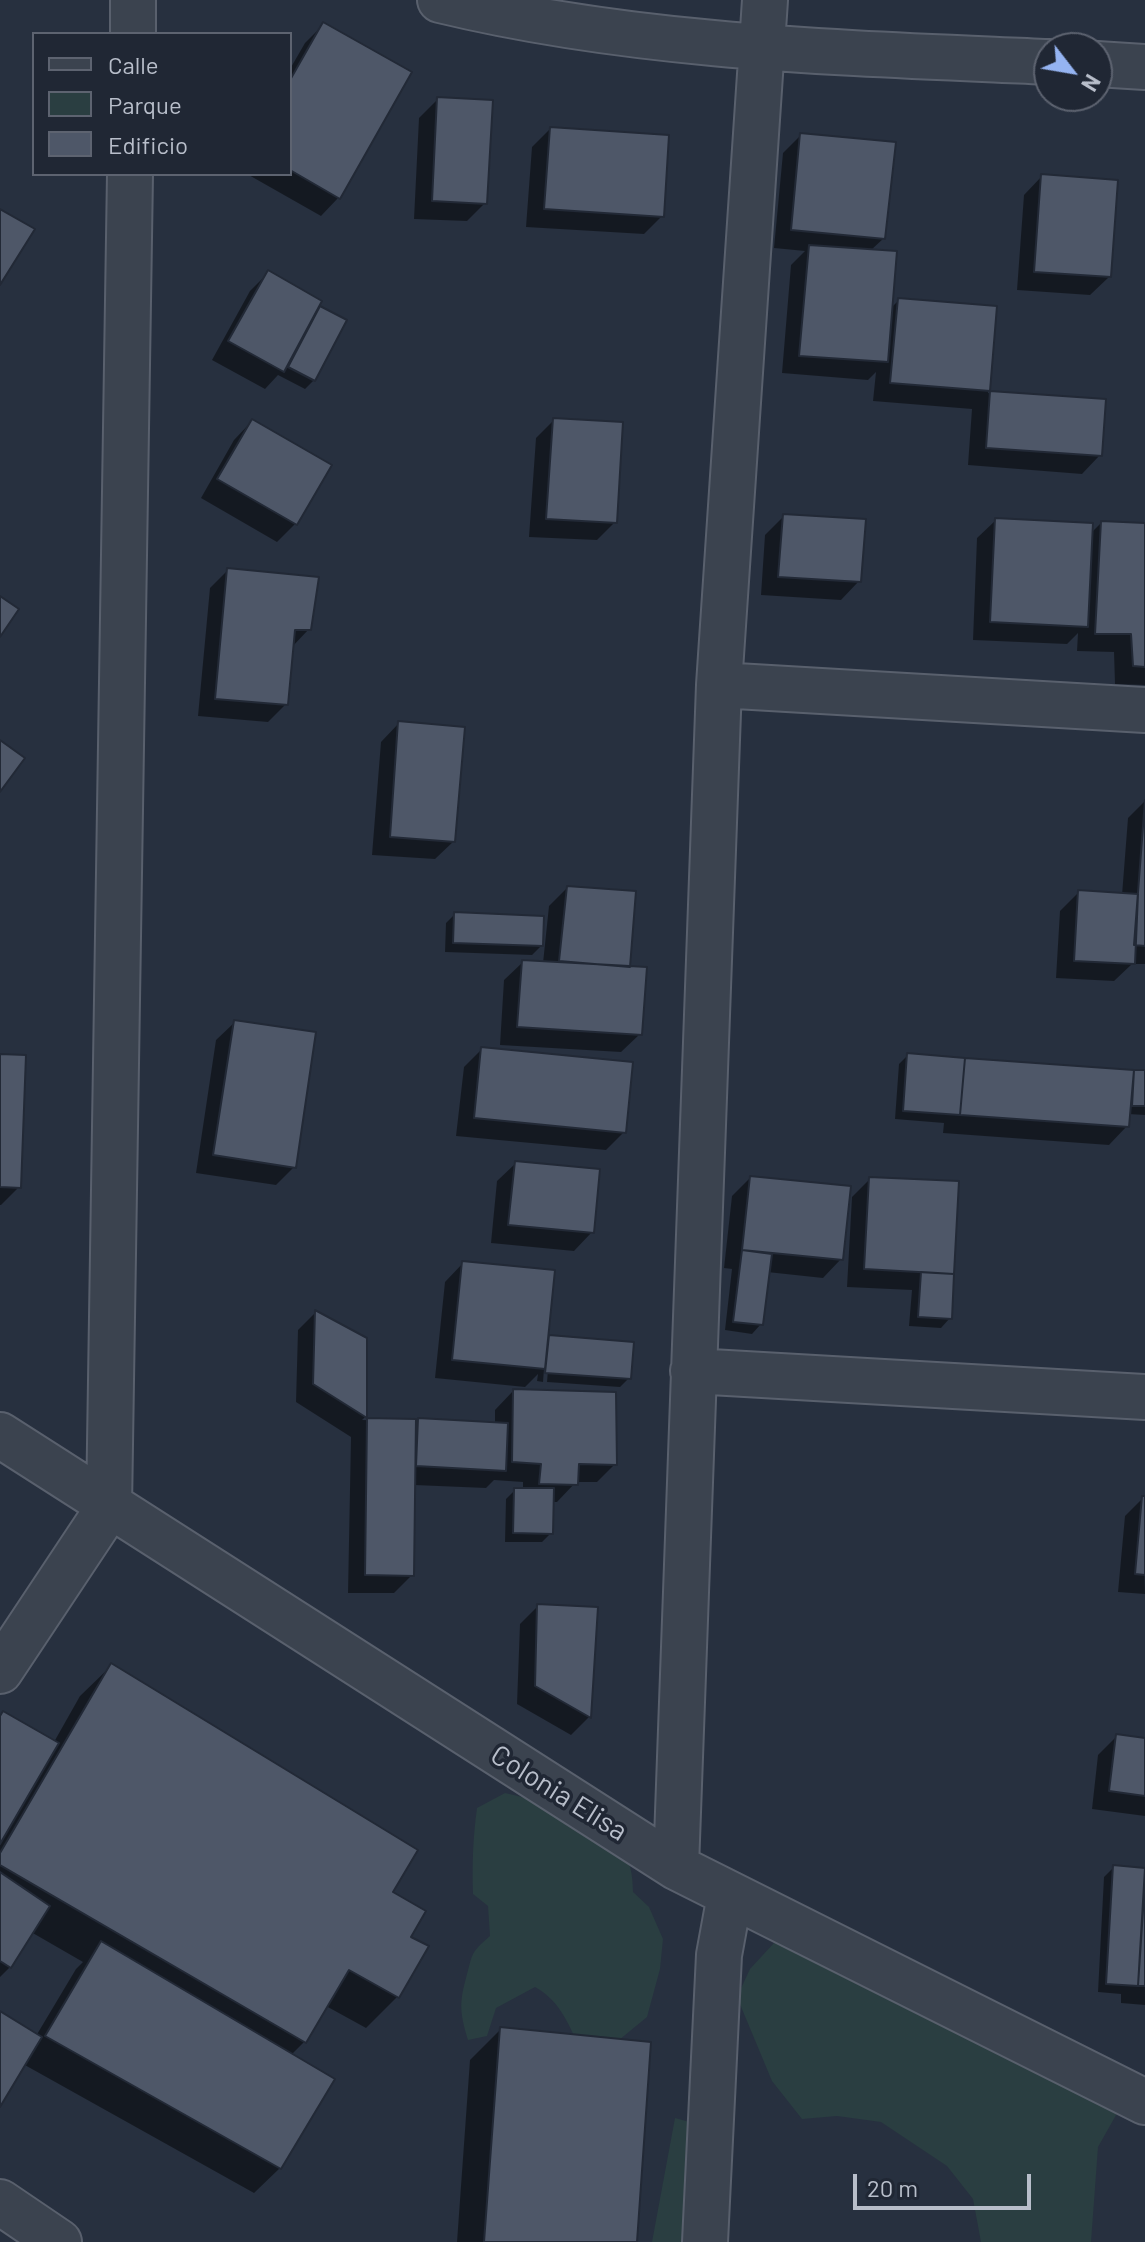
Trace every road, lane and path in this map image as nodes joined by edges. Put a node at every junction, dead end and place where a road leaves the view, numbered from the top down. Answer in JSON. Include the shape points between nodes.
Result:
{"nodes":[{"id":1,"x":133,"y":0,"type":"edge"},
{"id":2,"x":440,"y":0,"type":"edge"},
{"id":3,"x":765,"y":0,"type":"edge"},
{"id":4,"x":133,"y":32,"type":"edge"},
{"id":5,"x":763,"y":49,"type":"junction"},
{"id":6,"x":1033,"y":61,"type":"edge"},
{"id":7,"x":1113,"y":65,"type":"edge"},
{"id":8,"x":1145,"y":67,"type":"edge"},
{"id":9,"x":130,"y":176,"type":"edge"},
{"id":10,"x":719,"y":685,"type":"junction"},
{"id":11,"x":1145,"y":710,"type":"edge"},
{"id":12,"x":693,"y":1371,"type":"junction"},
{"id":13,"x":1145,"y":1397,"type":"edge"},
{"id":14,"x":0,"y":1435,"type":"edge"},
{"id":15,"x":109,"y":1507,"type":"junction"},
{"id":16,"x":0,"y":1671,"type":"edge"},
{"id":17,"x":676,"y":1867,"type":"junction"},
{"id":18,"x":730,"y":1895,"type":"junction"},
{"id":19,"x":1145,"y":2102,"type":"edge"},
{"id":20,"x":0,"y":2202,"type":"edge"},
{"id":21,"x":59,"y":2242,"type":"edge"},
{"id":22,"x":705,"y":2242,"type":"edge"}],
"edges":[{"from":1,"to":4,"type":"street"},
{"from":2,"to":5,"type":"street","via":[[512,18]]},
{"from":3,"to":5,"type":"street"},
{"from":5,"to":6,"type":"street"},
{"from":5,"to":10,"type":"street"},
{"from":7,"to":8,"type":"street"},
{"from":9,"to":15,"type":"street"},
{"from":10,"to":11,"type":"street"},
{"from":10,"to":12,"type":"street"},
{"from":12,"to":13,"type":"street"},
{"from":12,"to":17,"type":"street"},
{"from":14,"to":15,"type":"street","name":"Colonia Elisa"},
{"from":15,"to":16,"type":"street"},
{"from":15,"to":17,"type":"street","name":"Colonia Elisa"},
{"from":17,"to":18,"type":"street","name":"Colonia Elisa"},
{"from":18,"to":19,"type":"street","name":"Colonia Elisa"},
{"from":18,"to":22,"type":"street","via":[[719,1955]]},
{"from":20,"to":21,"type":"street"}]}
